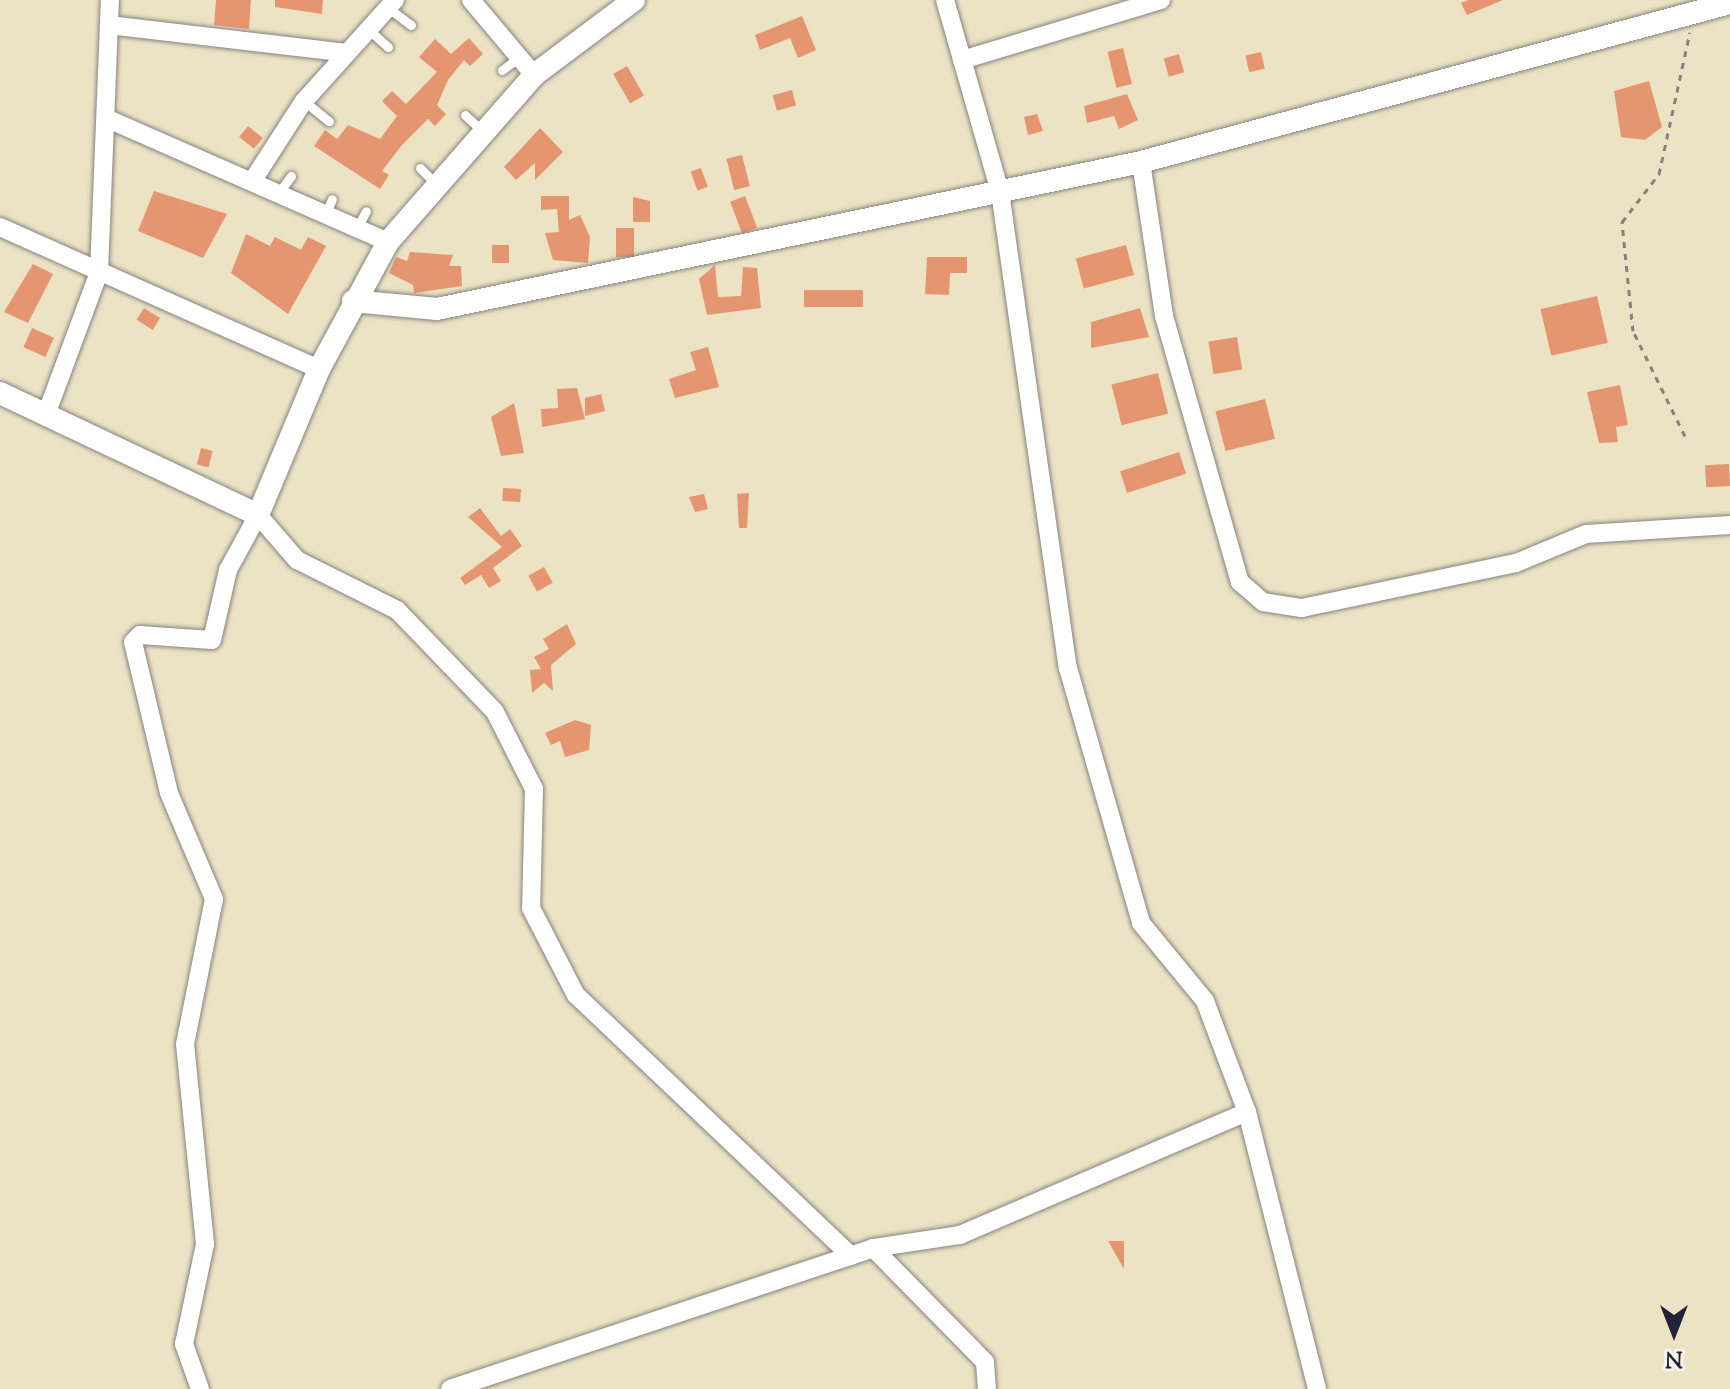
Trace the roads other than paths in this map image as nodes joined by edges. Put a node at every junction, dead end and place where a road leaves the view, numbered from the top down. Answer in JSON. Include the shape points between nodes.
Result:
{"nodes":[{"id":1,"x":110,"y":0,"type":"edge"},
{"id":2,"x":471,"y":0,"type":"edge"},
{"id":3,"x":634,"y":0,"type":"edge"},
{"id":4,"x":945,"y":0,"type":"edge"},
{"id":5,"x":1161,"y":0,"type":"edge"},
{"id":6,"x":1730,"y":3,"type":"edge"},
{"id":7,"x":391,"y":4,"type":"edge"},
{"id":8,"x":109,"y":25,"type":"junction"},
{"id":9,"x":411,"y":25,"type":"dead end"},
{"id":10,"x":368,"y":29,"type":"junction"},
{"id":11,"x":388,"y":47,"type":"dead end"},
{"id":12,"x":346,"y":53,"type":"junction"},
{"id":13,"x":522,"y":55,"type":"junction"},
{"id":14,"x":962,"y":60,"type":"junction"},
{"id":15,"x":502,"y":70,"type":"dead end"},
{"id":16,"x":534,"y":75,"type":"junction"},
{"id":17,"x":304,"y":101,"type":"junction"},
{"id":18,"x":108,"y":119,"type":"junction"},
{"id":19,"x":329,"y":121,"type":"dead end"},
{"id":20,"x":1141,"y":162,"type":"junction"},
{"id":21,"x":291,"y":176,"type":"dead end"},
{"id":22,"x":253,"y":180,"type":"junction"},
{"id":23,"x":279,"y":192,"type":"junction"},
{"id":24,"x":1000,"y":192,"type":"junction"},
{"id":25,"x":0,"y":227,"type":"edge"},
{"id":26,"x":388,"y":242,"type":"junction"},
{"id":27,"x":99,"y":272,"type":"junction"},
{"id":28,"x":353,"y":301,"type":"junction"},
{"id":29,"x":319,"y":369,"type":"junction"},
{"id":30,"x":0,"y":393,"type":"edge"},
{"id":31,"x":47,"y":412,"type":"junction"},
{"id":32,"x":258,"y":515,"type":"junction"},
{"id":33,"x":1730,"y":525,"type":"edge"},
{"id":34,"x":1247,"y":1112,"type":"junction"},
{"id":35,"x":873,"y":1248,"type":"junction"},
{"id":36,"x":851,"y":1256,"type":"junction"},
{"id":37,"x":200,"y":1389,"type":"edge"},
{"id":38,"x":450,"y":1389,"type":"edge"},
{"id":39,"x":987,"y":1389,"type":"edge"},
{"id":40,"x":1317,"y":1389,"type":"edge"}],
"edges":[{"from":1,"to":8,"type":"street"},
{"from":2,"to":13,"type":"street"},
{"from":3,"to":16,"type":"street"},
{"from":4,"to":14,"type":"street"},
{"from":5,"to":14,"type":"street"},
{"from":6,"to":20,"type":"street"},
{"from":7,"to":9,"type":"lane"},
{"from":7,"to":10,"type":"street"},
{"from":8,"to":12,"type":"street"},
{"from":8,"to":18,"type":"street"},
{"from":10,"to":11,"type":"lane"},
{"from":10,"to":12,"type":"street"},
{"from":12,"to":17,"type":"street"},
{"from":13,"to":15,"type":"lane"},
{"from":13,"to":16,"type":"street"},
{"from":14,"to":24,"type":"street"},
{"from":16,"to":26,"type":"street","via":[[472,122],[427,176]]},
{"from":17,"to":19,"type":"lane"},
{"from":17,"to":22,"type":"street"},
{"from":18,"to":22,"type":"street"},
{"from":18,"to":27,"type":"street"},
{"from":20,"to":24,"type":"street"},
{"from":20,"to":33,"type":"street","via":[[1164,316],[1240,582],[1263,602],[1302,608],[1516,563],[1586,534]]},
{"from":21,"to":23,"type":"lane"},
{"from":22,"to":23,"type":"street"},
{"from":23,"to":26,"type":"street","via":[[361,219]]},
{"from":24,"to":28,"type":"street","via":[[437,309]]},
{"from":24,"to":34,"type":"street","via":[[1068,668],[1141,923],[1205,1001]]},
{"from":25,"to":27,"type":"street"},
{"from":26,"to":28,"type":"street"},
{"from":27,"to":29,"type":"street"},
{"from":27,"to":31,"type":"street"},
{"from":28,"to":29,"type":"street"},
{"from":29,"to":32,"type":"street"},
{"from":30,"to":31,"type":"street"},
{"from":31,"to":32,"type":"street"},
{"from":32,"to":36,"type":"street","via":[[297,560],[397,610],[495,712],[534,789],[531,908],[576,995]]},
{"from":32,"to":37,"type":"street","via":[[228,570],[212,640],[140,635],[133,642],[169,793],[214,899],[185,1044],[205,1244],[184,1344]]},
{"from":34,"to":35,"type":"street","via":[[960,1235]]},
{"from":34,"to":40,"type":"street"},
{"from":35,"to":36,"type":"street"},
{"from":35,"to":39,"type":"street","via":[[985,1362]]},
{"from":36,"to":38,"type":"street"}]}
